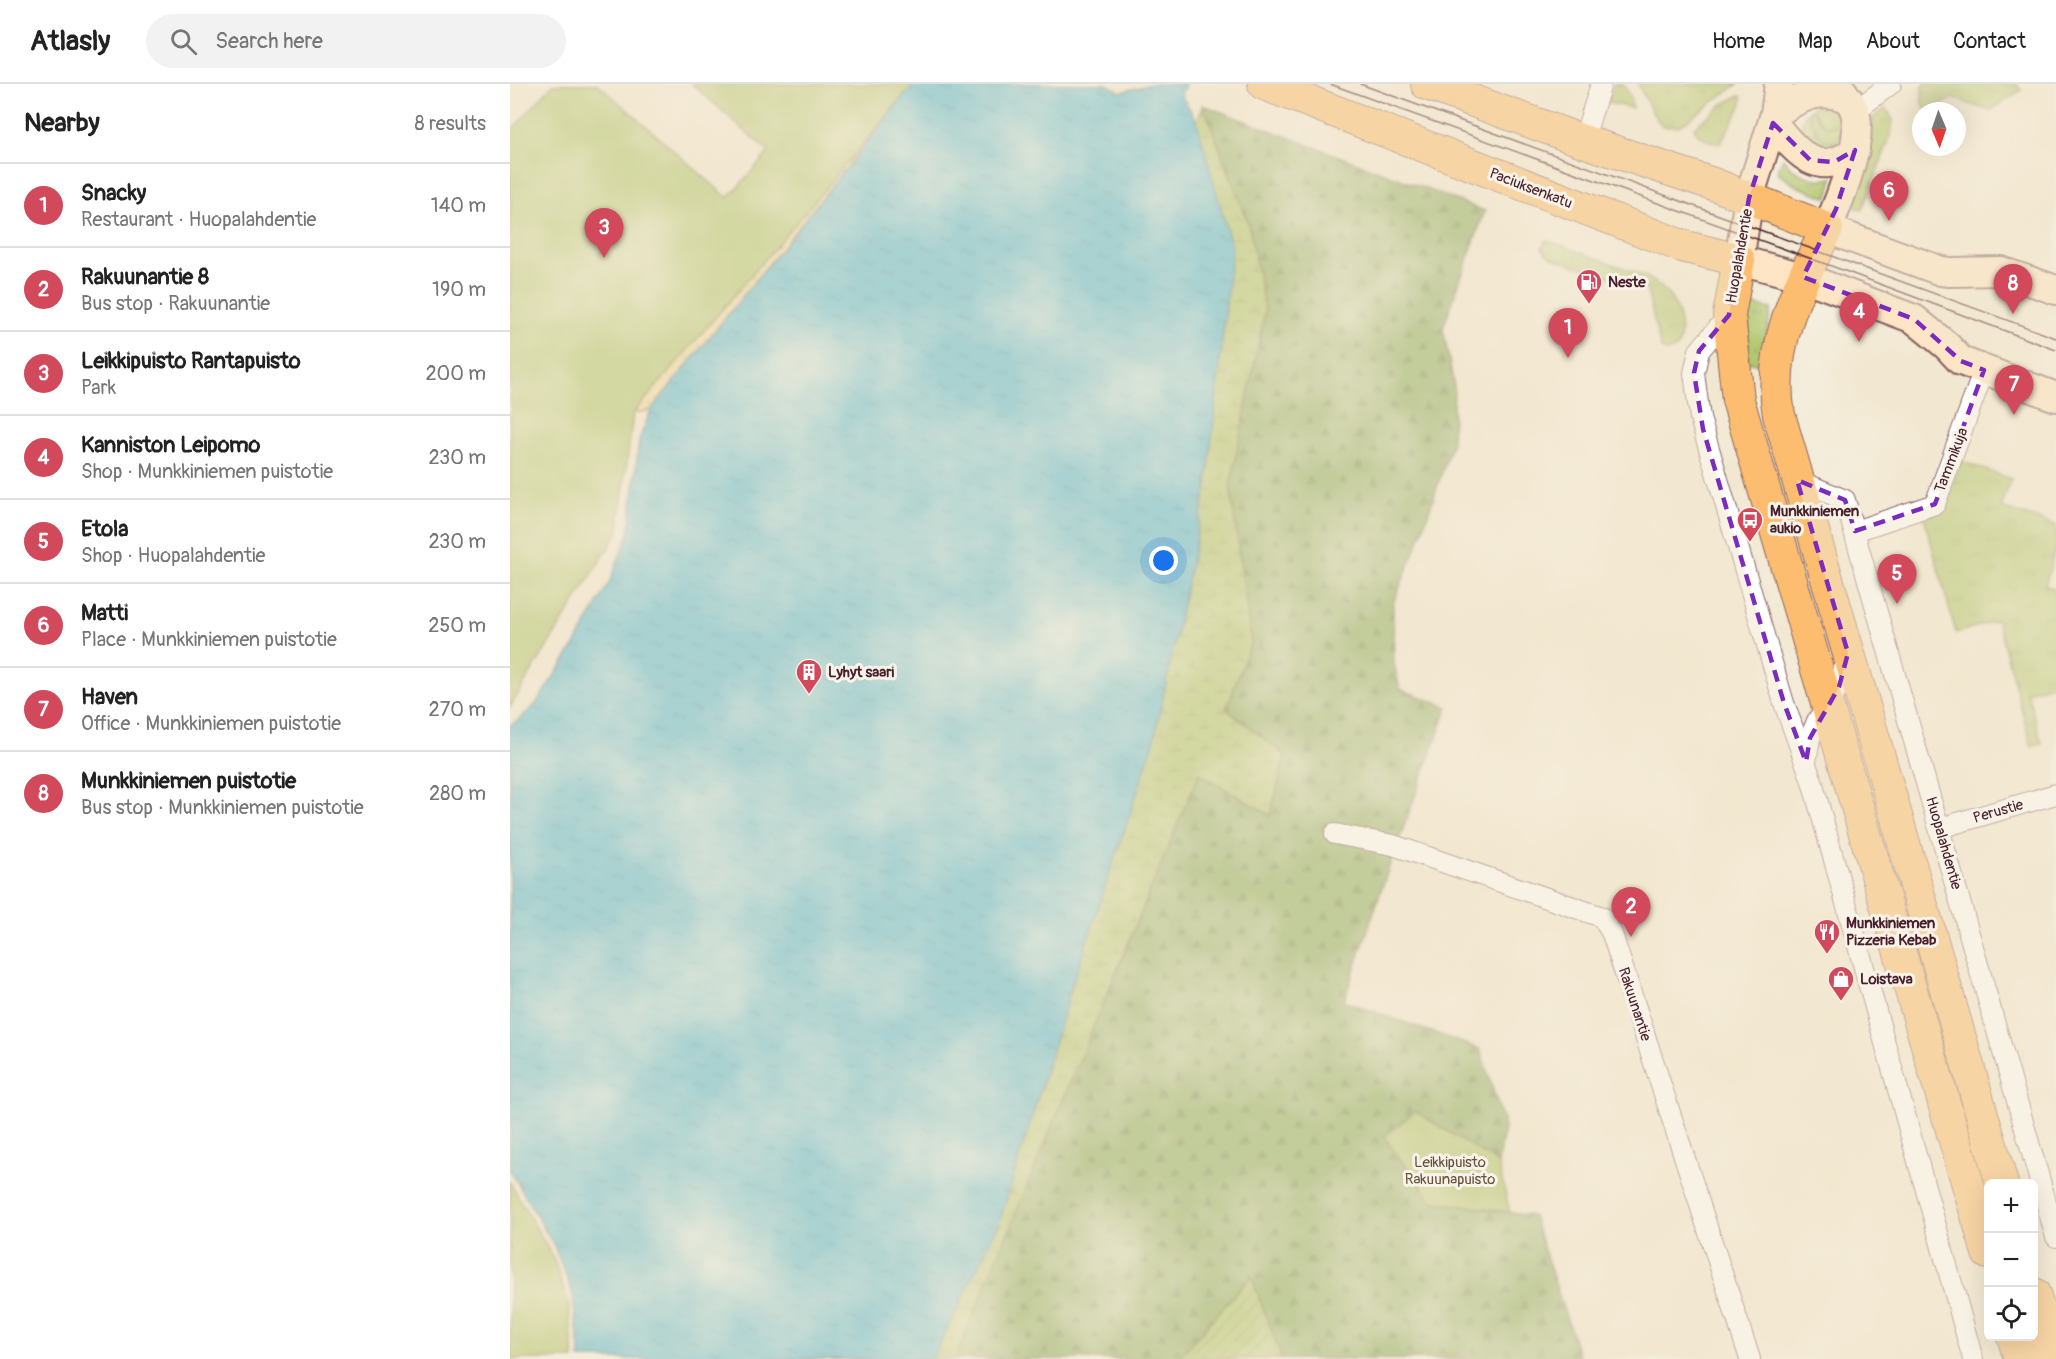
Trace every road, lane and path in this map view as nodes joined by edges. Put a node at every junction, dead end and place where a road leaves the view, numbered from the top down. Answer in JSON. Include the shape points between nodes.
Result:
{"nodes":[{"id":1,"x":1264,"y":84,"type":"edge"},
{"id":2,"x":1427,"y":84,"type":"edge"},
{"id":3,"x":1601,"y":84,"type":"edge"},
{"id":4,"x":1779,"y":84,"type":"edge"},
{"id":5,"x":1891,"y":84,"type":"edge"},
{"id":6,"x":1846,"y":98,"type":"edge"},
{"id":7,"x":1774,"y":118,"type":"junction"},
{"id":8,"x":1583,"y":141,"type":"junction"},
{"id":9,"x":1855,"y":150,"type":"junction"},
{"id":10,"x":1749,"y":198,"type":"junction"},
{"id":11,"x":1827,"y":229,"type":"junction"},
{"id":12,"x":1739,"y":260,"type":"junction"},
{"id":13,"x":1803,"y":277,"type":"junction"},
{"id":14,"x":2056,"y":290,"type":"edge"},
{"id":15,"x":1729,"y":315,"type":"junction"},
{"id":16,"x":1984,"y":370,"type":"junction"},
{"id":17,"x":2056,"y":397,"type":"edge"},
{"id":18,"x":1797,"y":480,"type":"junction"},
{"id":19,"x":1854,"y":531,"type":"junction"},
{"id":20,"x":1848,"y":653,"type":"junction"},
{"id":21,"x":1827,"y":707,"type":"junction"},
{"id":22,"x":1806,"y":762,"type":"junction"},
{"id":23,"x":2056,"y":794,"type":"edge"},
{"id":24,"x":1940,"y":828,"type":"junction"},
{"id":25,"x":1335,"y":834,"type":"dead end"},
{"id":26,"x":2001,"y":1179,"type":"edge"},
{"id":27,"x":1984,"y":1236,"type":"edge"},
{"id":28,"x":2056,"y":1237,"type":"edge"},
{"id":29,"x":2038,"y":1308,"type":"edge"},
{"id":30,"x":2015,"y":1341,"type":"edge"},
{"id":31,"x":1967,"y":1358,"type":"edge"},
{"id":32,"x":1750,"y":1359,"type":"edge"},
{"id":33,"x":2020,"y":1359,"type":"edge"},
{"id":34,"x":2052,"y":1359,"type":"edge"}],
"edges":[{"from":1,"to":12,"type":"main road","name":"Paciuksenkatu","via":[[1682,246]]},
{"from":2,"to":8,"type":"main road"},
{"from":3,"to":8,"type":"street"},
{"from":4,"to":7,"type":"street","name":"Huopalahdentie"},
{"from":5,"to":6,"type":"street"},
{"from":6,"to":7,"type":"street","via":[[1834,93],[1812,95],[1794,100]]},
{"from":6,"to":9,"type":"street","via":[[1858,129]]},
{"from":7,"to":9,"type":"street","via":[[1799,154],[1810,160],[1834,162]]},
{"from":7,"to":10,"type":"street","name":"Huopalahdentie"},
{"from":8,"to":10,"type":"main road"},
{"from":9,"to":11,"type":"street"},
{"from":10,"to":11,"type":"main road"},
{"from":10,"to":12,"type":"street","name":"Huopalahdentie"},
{"from":11,"to":13,"type":"main road"},
{"from":11,"to":14,"type":"street","via":[[1941,271],[2001,271]]},
{"from":12,"to":13,"type":"street","name":"Paciuksenkatu"},
{"from":12,"to":15,"type":"main road","name":"Huopalahdentie"},
{"from":13,"to":16,"type":"street","name":"Paciuksenkatu","via":[[1914,319],[1962,361]]},
{"from":13,"to":18,"type":"main road","via":[[1785,329],[1776,380],[1779,415]]},
{"from":15,"to":21,"type":"main road","name":"Huopalahdentie","via":[[1738,400]]},
{"from":15,"to":22,"type":"street","name":"Huopalahdentie","via":[[1699,351],[1694,373],[1700,418],[1777,679]]},
{"from":16,"to":17,"type":"street","name":"Paciuksenkatu"},
{"from":16,"to":19,"type":"street","name":"Tammikuja","via":[[1935,504]]},
{"from":18,"to":19,"type":"street","name":"Huopalahdentie","via":[[1845,500]]},
{"from":18,"to":20,"type":"main road"},
{"from":19,"to":24,"type":"street","name":"Huopalahdentie"},
{"from":20,"to":21,"type":"street","name":"Huopalahdentie","via":[[1839,687]]},
{"from":20,"to":26,"type":"main road"},
{"from":21,"to":22,"type":"street","name":"Huopalahdentie","via":[[1810,738]]},
{"from":21,"to":27,"type":"main road","name":"Huopalahdentie"},
{"from":22,"to":31,"type":"street","name":"Huopalahdentie"},
{"from":23,"to":24,"type":"street","name":"Perustie"},
{"from":24,"to":28,"type":"street","name":"Huopalahdentie"},
{"from":25,"to":32,"type":"street","name":"Rakuunantie","via":[[1393,845],[1602,917],[1612,934]]},
{"from":29,"to":34,"type":"main road"},
{"from":30,"to":33,"type":"main road"}]}
